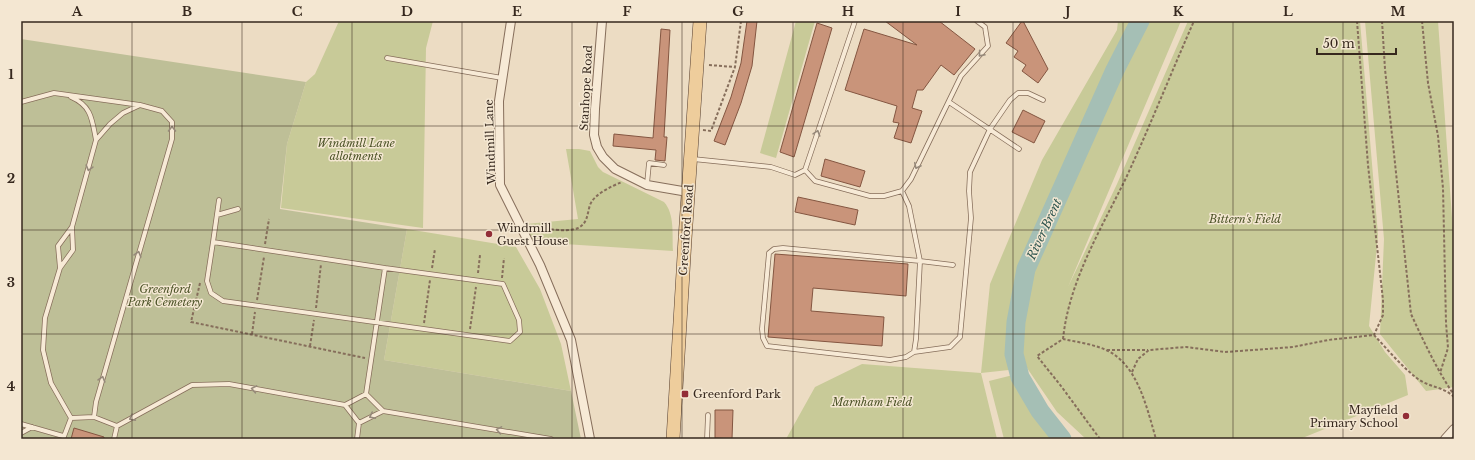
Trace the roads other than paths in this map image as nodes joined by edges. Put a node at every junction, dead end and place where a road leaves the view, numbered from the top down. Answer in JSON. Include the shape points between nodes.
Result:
{"nodes":[{"id":1,"x":510,"y":21,"type":"edge"},
{"id":2,"x":602,"y":21,"type":"edge"},
{"id":3,"x":700,"y":21,"type":"edge"},
{"id":4,"x":855,"y":21,"type":"edge"},
{"id":5,"x":977,"y":21,"type":"edge"},
{"id":6,"x":387,"y":58,"type":"dead end"},
{"id":7,"x":502,"y":78,"type":"junction"},
{"id":8,"x":68,"y":95,"type":"junction"},
{"id":9,"x":1043,"y":100,"type":"dead end"},
{"id":10,"x":21,"y":102,"type":"edge"},
{"id":11,"x":949,"y":102,"type":"junction"},
{"id":12,"x":140,"y":105,"type":"junction"},
{"id":13,"x":990,"y":129,"type":"junction"},
{"id":14,"x":96,"y":140,"type":"junction"},
{"id":15,"x":1019,"y":149,"type":"dead end"},
{"id":16,"x":691,"y":159,"type":"junction"},
{"id":17,"x":664,"y":165,"type":"dead end"},
{"id":18,"x":805,"y":170,"type":"junction"},
{"id":19,"x":647,"y":185,"type":"junction"},
{"id":20,"x":902,"y":191,"type":"junction"},
{"id":21,"x":688,"y":192,"type":"junction"},
{"id":22,"x":219,"y":200,"type":"dead end"},
{"id":23,"x":238,"y":209,"type":"dead end"},
{"id":24,"x":217,"y":215,"type":"junction"},
{"id":25,"x":72,"y":227,"type":"junction"},
{"id":26,"x":213,"y":242,"type":"junction"},
{"id":27,"x":920,"y":261,"type":"junction"},
{"id":28,"x":953,"y":265,"type":"dead end"},
{"id":29,"x":60,"y":268,"type":"junction"},
{"id":30,"x":385,"y":268,"type":"junction"},
{"id":31,"x":377,"y":322,"type":"junction"},
{"id":32,"x":914,"y":352,"type":"junction"},
{"id":33,"x":366,"y":394,"type":"junction"},
{"id":34,"x":345,"y":405,"type":"junction"},
{"id":35,"x":383,"y":411,"type":"junction"},
{"id":36,"x":708,"y":415,"type":"dead end"},
{"id":37,"x":94,"y":417,"type":"junction"},
{"id":38,"x":71,"y":418,"type":"junction"},
{"id":39,"x":359,"y":423,"type":"junction"},
{"id":40,"x":21,"y":424,"type":"edge"},
{"id":41,"x":117,"y":426,"type":"junction"},
{"id":42,"x":32,"y":427,"type":"junction"},
{"id":43,"x":1454,"y":429,"type":"edge"},
{"id":44,"x":21,"y":433,"type":"edge"},
{"id":45,"x":63,"y":437,"type":"edge"},
{"id":46,"x":114,"y":439,"type":"edge"},
{"id":47,"x":357,"y":439,"type":"edge"},
{"id":48,"x":551,"y":439,"type":"edge"},
{"id":49,"x":590,"y":439,"type":"edge"},
{"id":50,"x":673,"y":439,"type":"edge"},
{"id":51,"x":707,"y":439,"type":"edge"},
{"id":52,"x":1445,"y":439,"type":"edge"}],
"edges":[{"from":1,"to":7,"type":"street","name":"Windmill Lane"},
{"from":2,"to":19,"type":"street","name":"Stanhope Road","via":[[594,135],[597,147],[615,169]]},
{"from":3,"to":16,"type":"main road","name":"Greenford Road"},
{"from":18,"to":4,"type":"lane","one_way":true},
{"from":5,"to":11,"type":"lane","one_way":true,"via":[[985,27],[988,46],[961,76]]},
{"from":6,"to":7,"type":"lane"},
{"from":7,"to":49,"type":"street","name":"Windmill Lane","via":[[499,101],[500,185],[540,265],[571,340]]},
{"from":8,"to":10,"type":"lane","via":[[54,93]]},
{"from":8,"to":12,"type":"lane"},
{"from":8,"to":14,"type":"lane","via":[[82,102],[91,117]]},
{"from":9,"to":13,"type":"lane","via":[[1028,93],[1018,93],[1010,100]]},
{"from":11,"to":13,"type":"lane"},
{"from":11,"to":20,"type":"lane","one_way":true,"via":[[911,179]]},
{"from":12,"to":14,"type":"lane","via":[[114,120]]},
{"from":37,"to":12,"type":"lane","one_way":true,"via":[[96,402],[172,139],[172,122],[162,111]]},
{"from":13,"to":15,"type":"lane"},
{"from":13,"to":32,"type":"lane","via":[[970,172],[971,218],[960,337],[950,347]]},
{"from":14,"to":25,"type":"lane","one_way":true},
{"from":16,"to":18,"type":"lane","via":[[770,167],[794,175]]},
{"from":16,"to":21,"type":"main road","name":"Greenford Road"},
{"from":17,"to":19,"type":"lane","via":[[649,164]]},
{"from":18,"to":20,"type":"lane","via":[[815,181],[870,196],[884,196]]},
{"from":19,"to":21,"type":"street","name":"Stanhope Road"},
{"from":20,"to":27,"type":"lane","via":[[909,206]]},
{"from":21,"to":50,"type":"main road","name":"Greenford Road"},
{"from":22,"to":24,"type":"lane"},
{"from":23,"to":24,"type":"lane"},
{"from":24,"to":26,"type":"lane"},
{"from":25,"to":29,"type":"lane","via":[[73,250]]},
{"from":25,"to":29,"type":"lane","via":[[58,246]]},
{"from":26,"to":30,"type":"lane"},
{"from":26,"to":31,"type":"lane","via":[[207,280],[211,293],[223,301]]},
{"from":27,"to":28,"type":"lane"},
{"from":27,"to":32,"type":"lane"},
{"from":27,"to":32,"type":"lane","via":[[774,249],[769,253],[762,329],[762,338],[767,346],[890,360],[906,357]]},
{"from":29,"to":38,"type":"lane","via":[[45,318],[42,350],[51,383]]},
{"from":30,"to":31,"type":"lane"},
{"from":30,"to":31,"type":"lane","via":[[503,284],[519,320],[520,332],[510,341]]},
{"from":31,"to":33,"type":"lane"},
{"from":33,"to":34,"type":"lane"},
{"from":33,"to":35,"type":"lane"},
{"from":34,"to":39,"type":"lane"},
{"from":34,"to":41,"type":"lane","one_way":true,"via":[[229,384],[192,385]]},
{"from":35,"to":39,"type":"lane","one_way":true},
{"from":48,"to":35,"type":"lane","one_way":true},
{"from":36,"to":51,"type":"lane"},
{"from":37,"to":38,"type":"lane"},
{"from":37,"to":41,"type":"lane"},
{"from":38,"to":45,"type":"lane"},
{"from":39,"to":47,"type":"lane"},
{"from":40,"to":42,"type":"lane"},
{"from":41,"to":46,"type":"lane"},
{"from":42,"to":44,"type":"lane"},
{"from":42,"to":45,"type":"lane"},
{"from":43,"to":52,"type":"street"}]}
